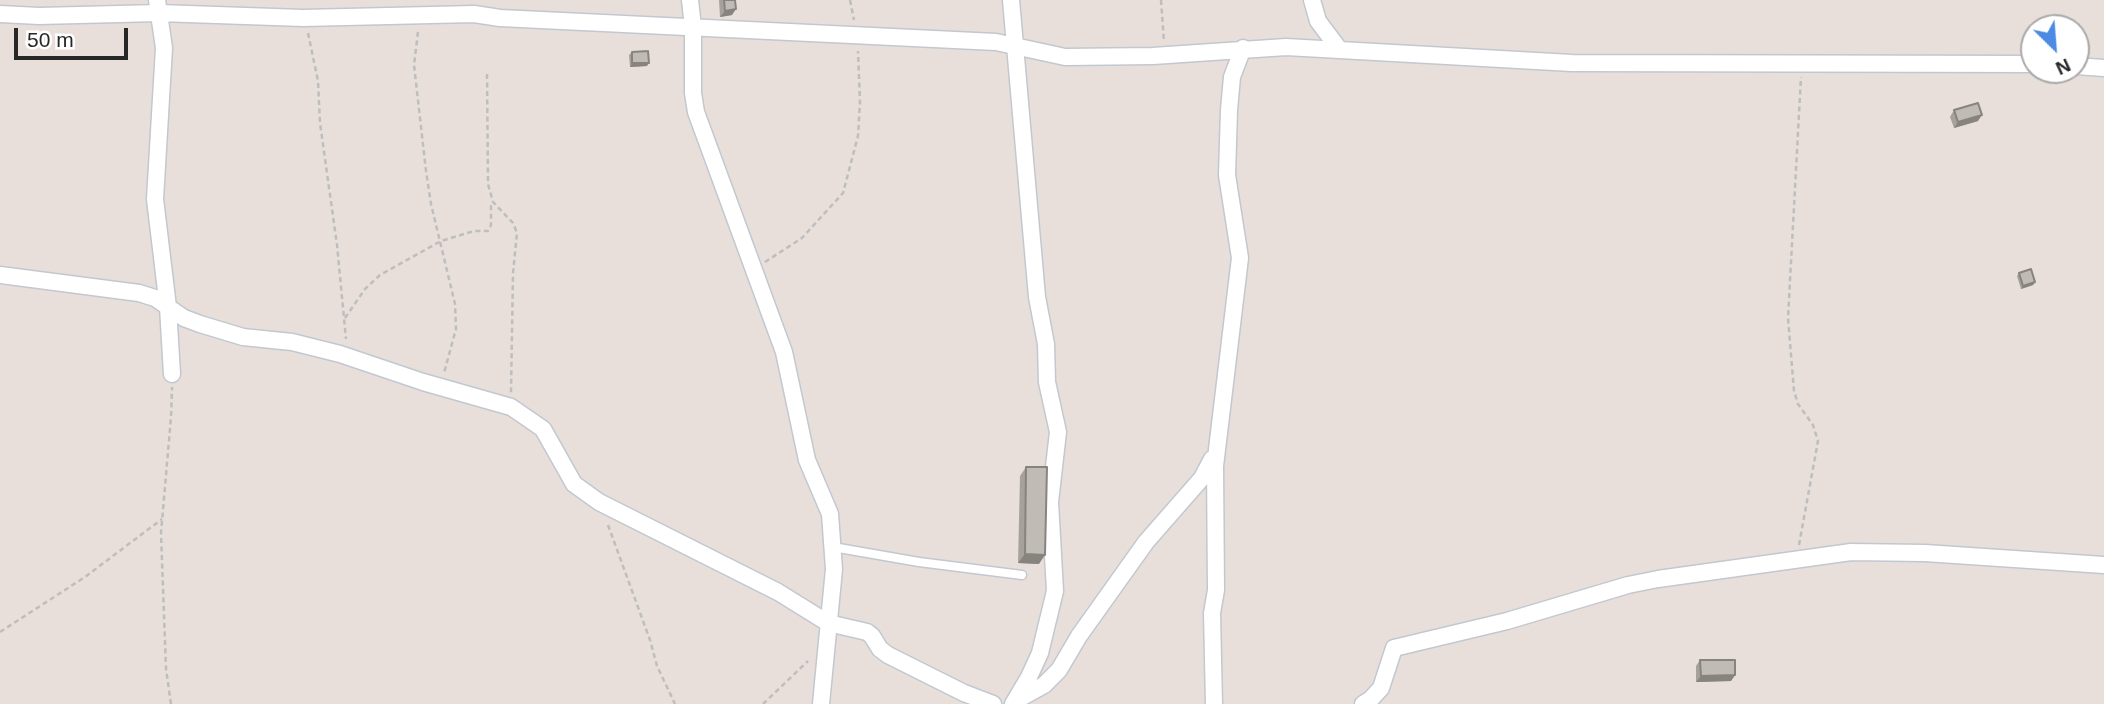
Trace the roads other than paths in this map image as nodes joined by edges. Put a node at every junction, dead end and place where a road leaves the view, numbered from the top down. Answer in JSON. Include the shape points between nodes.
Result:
{"nodes":[{"id":1,"x":690,"y":0,"type":"edge"},
{"id":2,"x":1011,"y":0,"type":"edge"},
{"id":3,"x":1312,"y":0,"type":"edge"},
{"id":4,"x":158,"y":7,"type":"edge"},
{"id":5,"x":472,"y":7,"type":"edge"},
{"id":6,"x":0,"y":14,"type":"edge"},
{"id":7,"x":693,"y":27,"type":"junction"},
{"id":8,"x":1015,"y":44,"type":"junction"},
{"id":9,"x":1243,"y":48,"type":"junction"},
{"id":10,"x":1339,"y":49,"type":"junction"},
{"id":11,"x":2020,"y":64,"type":"edge"},
{"id":12,"x":0,"y":275,"type":"edge"},
{"id":13,"x":168,"y":307,"type":"junction"},
{"id":14,"x":172,"y":373,"type":"road end"},
{"id":15,"x":1217,"y":447,"type":"junction"},
{"id":16,"x":833,"y":547,"type":"junction"},
{"id":17,"x":2104,"y":565,"type":"edge"},
{"id":18,"x":1022,"y":575,"type":"dead end"},
{"id":19,"x":828,"y":623,"type":"junction"},
{"id":20,"x":1013,"y":702,"type":"edge"},
{"id":21,"x":821,"y":704,"type":"edge"},
{"id":22,"x":993,"y":704,"type":"edge"},
{"id":23,"x":1214,"y":704,"type":"edge"},
{"id":24,"x":1363,"y":704,"type":"edge"}],
"edges":[{"from":1,"to":7,"type":"street"},
{"from":2,"to":8,"type":"street"},
{"from":3,"to":10,"type":"street","via":[[1318,22]]},
{"from":4,"to":5,"type":"street","via":[[303,18],[419,17]]},
{"from":4,"to":6,"type":"street","via":[[39,16]]},
{"from":4,"to":13,"type":"street","via":[[164,48],[155,200]]},
{"from":5,"to":7,"type":"street","via":[[500,18]]},
{"from":7,"to":8,"type":"street"},
{"from":7,"to":16,"type":"street","via":[[695,112],[784,352],[807,460],[830,514]]},
{"from":8,"to":9,"type":"street","via":[[1065,57]]},
{"from":8,"to":20,"type":"street","via":[[1037,297],[1058,432],[1050,502],[1055,591],[1040,653]]},
{"from":9,"to":10,"type":"street"},
{"from":9,"to":15,"type":"street","via":[[1232,77],[1227,175],[1240,257]]},
{"from":10,"to":11,"type":"street","via":[[1572,63]]},
{"from":12,"to":13,"type":"street","via":[[139,293]]},
{"from":13,"to":14,"type":"street"},
{"from":13,"to":19,"type":"street","via":[[200,324],[243,337],[292,342],[346,356],[511,407],[543,429],[574,484],[599,502],[778,592]]},
{"from":15,"to":20,"type":"street","via":[[1202,478],[1146,542],[1059,670],[1044,685]]},
{"from":15,"to":23,"type":"street"},
{"from":16,"to":18,"type":"lane"},
{"from":16,"to":19,"type":"street"},
{"from":17,"to":24,"type":"street","via":[[1925,552],[1851,552],[1628,585],[1398,647],[1392,652],[1381,688]]},
{"from":19,"to":21,"type":"street"},
{"from":19,"to":22,"type":"street","via":[[867,632],[888,655]]}]}
